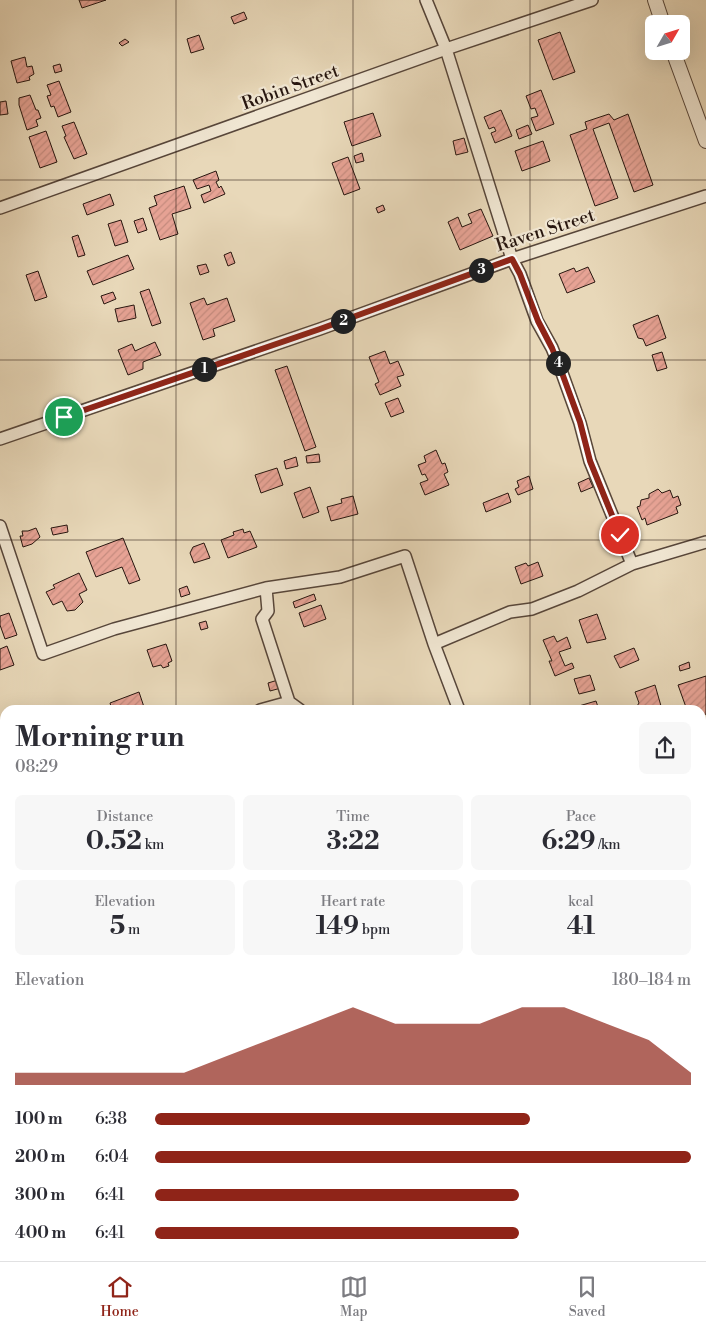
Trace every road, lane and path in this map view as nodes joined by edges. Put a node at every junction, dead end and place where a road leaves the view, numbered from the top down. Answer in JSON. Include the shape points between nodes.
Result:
{"nodes":[{"id":1,"x":426,"y":0,"type":"edge"},
{"id":2,"x":592,"y":0,"type":"edge"},
{"id":3,"x":655,"y":0,"type":"edge"},
{"id":4,"x":660,"y":15,"type":"edge"},
{"id":5,"x":446,"y":50,"type":"junction"},
{"id":6,"x":676,"y":60,"type":"edge"},
{"id":7,"x":706,"y":141,"type":"edge"},
{"id":8,"x":706,"y":196,"type":"edge"},
{"id":9,"x":0,"y":208,"type":"edge"},
{"id":10,"x":512,"y":259,"type":"junction"},
{"id":11,"x":0,"y":439,"type":"edge"},
{"id":12,"x":0,"y":526,"type":"edge"},
{"id":13,"x":706,"y":542,"type":"edge"},
{"id":14,"x":632,"y":564,"type":"junction"},
{"id":15,"x":266,"y":588,"type":"junction"},
{"id":16,"x":434,"y":644,"type":"junction"},
{"id":17,"x":289,"y":702,"type":"junction"},
{"id":18,"x":278,"y":705,"type":"edge"},
{"id":19,"x":293,"y":705,"type":"edge"},
{"id":20,"x":457,"y":705,"type":"edge"}],
"edges":[{"from":1,"to":5,"type":"street"},
{"from":2,"to":5,"type":"street","name":"Robin Street"},
{"from":3,"to":4,"type":"street"},
{"from":5,"to":9,"type":"street","name":"Robin Street"},
{"from":5,"to":10,"type":"street"},
{"from":6,"to":7,"type":"street"},
{"from":8,"to":10,"type":"street","name":"Raven Street"},
{"from":10,"to":11,"type":"street","name":"Raven Street"},
{"from":10,"to":14,"type":"street","via":[[562,373],[590,461]]},
{"from":12,"to":15,"type":"street","via":[[43,654],[114,629]]},
{"from":13,"to":14,"type":"street"},
{"from":14,"to":16,"type":"street","via":[[578,591],[532,609],[510,612]]},
{"from":15,"to":16,"type":"street","via":[[340,578],[405,556]]},
{"from":15,"to":17,"type":"street","via":[[268,611],[262,619]]},
{"from":16,"to":20,"type":"street"},
{"from":17,"to":18,"type":"street"},
{"from":17,"to":19,"type":"street"}]}
